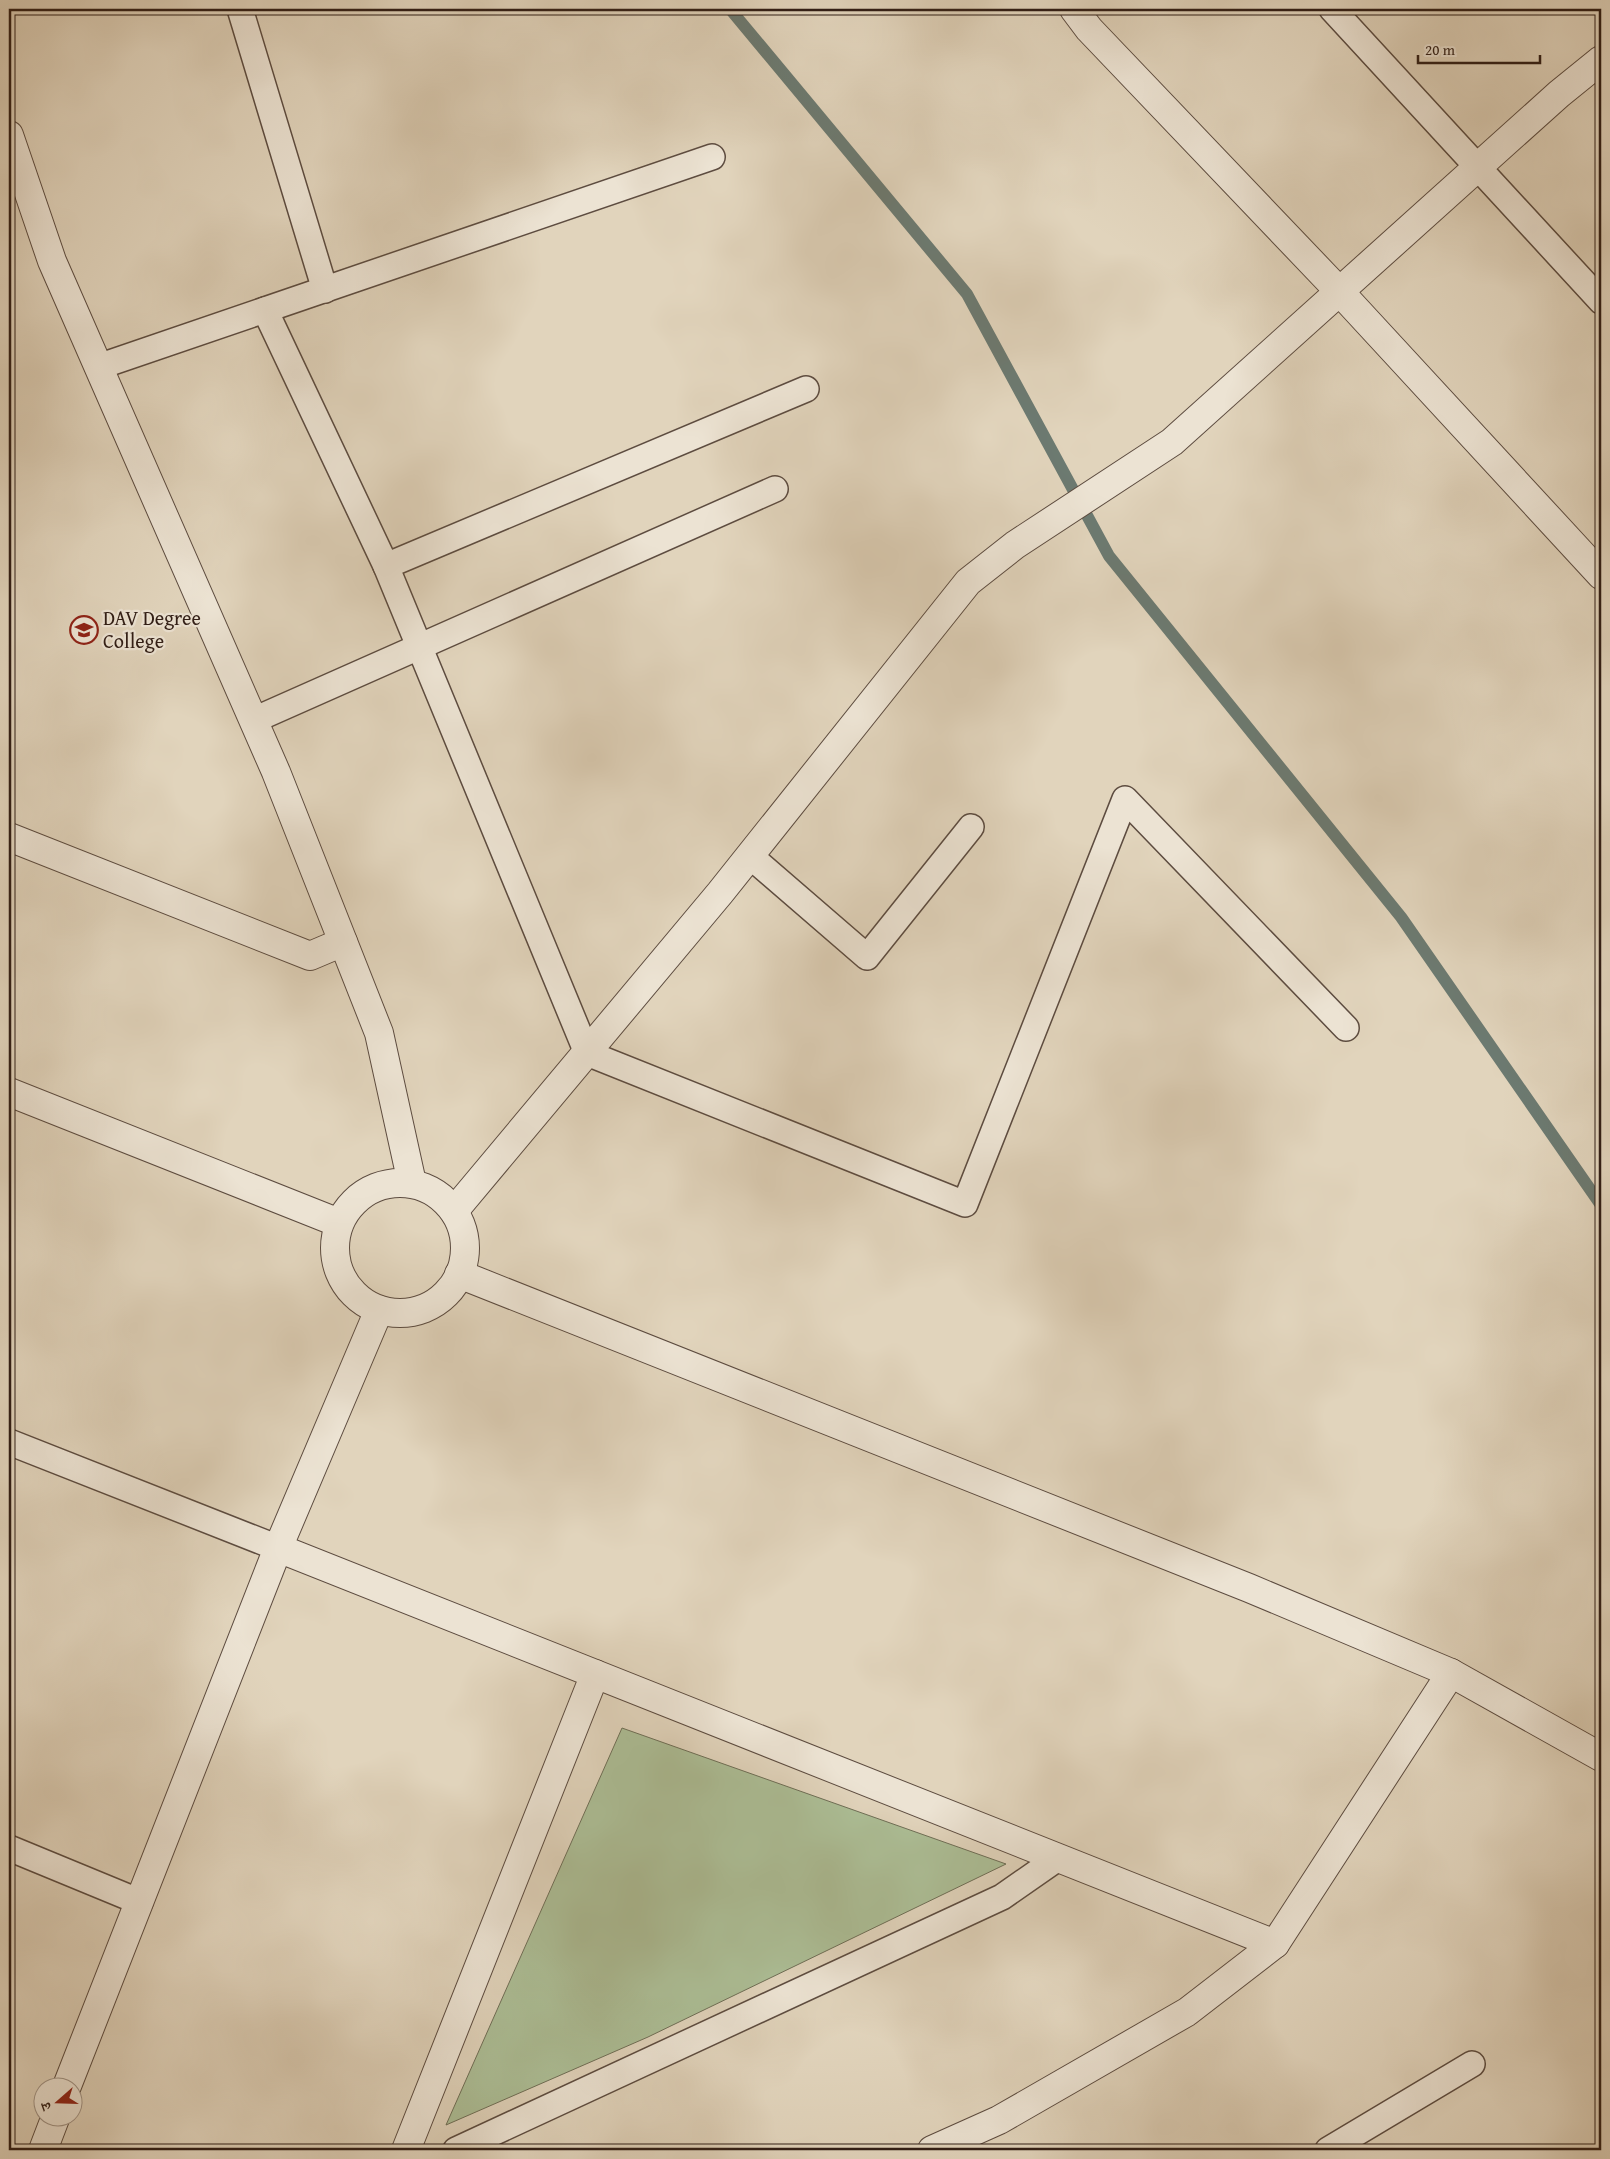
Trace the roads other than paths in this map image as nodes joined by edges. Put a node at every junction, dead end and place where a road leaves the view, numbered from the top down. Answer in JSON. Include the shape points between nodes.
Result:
{"nodes":[{"id":1,"x":240,"y":9,"type":"edge"},
{"id":2,"x":1074,"y":9,"type":"edge"},
{"id":3,"x":1332,"y":9,"type":"edge"},
{"id":4,"x":1601,"y":60,"type":"edge"},
{"id":5,"x":9,"y":135,"type":"edge"},
{"id":6,"x":712,"y":157,"type":"dead end"},
{"id":7,"x":1477,"y":167,"type":"junction"},
{"id":8,"x":325,"y":290,"type":"junction"},
{"id":9,"x":1339,"y":291,"type":"junction"},
{"id":10,"x":1601,"y":301,"type":"edge"},
{"id":11,"x":265,"y":310,"type":"junction"},
{"id":12,"x":98,"y":367,"type":"junction"},
{"id":13,"x":806,"y":389,"type":"dead end"},
{"id":14,"x":775,"y":489,"type":"dead end"},
{"id":15,"x":386,"y":566,"type":"junction"},
{"id":16,"x":1601,"y":575,"type":"edge"},
{"id":17,"x":419,"y":646,"type":"junction"},
{"id":18,"x":254,"y":720,"type":"junction"},
{"id":19,"x":970,"y":827,"type":"dead end"},
{"id":20,"x":9,"y":837,"type":"edge"},
{"id":21,"x":750,"y":856,"type":"junction"},
{"id":22,"x":343,"y":942,"type":"junction"},
{"id":23,"x":1346,"y":1028,"type":"dead end"},
{"id":24,"x":587,"y":1052,"type":"junction"},
{"id":25,"x":9,"y":1092,"type":"edge"},
{"id":26,"x":412,"y":1183,"type":"junction"},
{"id":27,"x":454,"y":1211,"type":"junction"},
{"id":28,"x":339,"y":1223,"type":"junction"},
{"id":29,"x":459,"y":1274,"type":"junction"},
{"id":30,"x":379,"y":1310,"type":"junction"},
{"id":31,"x":9,"y":1442,"type":"edge"},
{"id":32,"x":278,"y":1548,"type":"junction"},
{"id":33,"x":1451,"y":1672,"type":"junction"},
{"id":34,"x":595,"y":1674,"type":"junction"},
{"id":35,"x":1601,"y":1757,"type":"edge"},
{"id":36,"x":9,"y":1848,"type":"edge"},
{"id":37,"x":1058,"y":1858,"type":"junction"},
{"id":38,"x":140,"y":1902,"type":"junction"},
{"id":39,"x":1275,"y":1944,"type":"junction"},
{"id":40,"x":1472,"y":2064,"type":"dead end"},
{"id":41,"x":72,"y":2076,"type":"edge"},
{"id":42,"x":52,"y":2126,"type":"edge"},
{"id":43,"x":43,"y":2150,"type":"edge"},
{"id":44,"x":406,"y":2150,"type":"edge"},
{"id":45,"x":456,"y":2150,"type":"edge"},
{"id":46,"x":932,"y":2150,"type":"edge"},
{"id":47,"x":1328,"y":2150,"type":"edge"}],
"edges":[{"from":1,"to":8,"type":"lane"},
{"from":2,"to":9,"type":"street","via":[[1089,29]]},
{"from":3,"to":7,"type":"lane"},
{"from":4,"to":7,"type":"street"},
{"from":5,"to":12,"type":"street","via":[[52,261]]},
{"from":6,"to":8,"type":"lane"},
{"from":7,"to":9,"type":"street"},
{"from":7,"to":10,"type":"lane"},
{"from":8,"to":11,"type":"lane"},
{"from":9,"to":16,"type":"street"},
{"from":9,"to":21,"type":"street","via":[[1172,442],[1015,545],[968,582]]},
{"from":11,"to":12,"type":"lane"},
{"from":11,"to":15,"type":"lane"},
{"from":12,"to":18,"type":"street"},
{"from":13,"to":15,"type":"lane"},
{"from":14,"to":17,"type":"lane"},
{"from":15,"to":17,"type":"lane"},
{"from":17,"to":18,"type":"lane"},
{"from":17,"to":24,"type":"lane"},
{"from":18,"to":22,"type":"street"},
{"from":19,"to":21,"type":"lane","via":[[868,957]]},
{"from":20,"to":22,"type":"street","via":[[310,956]]},
{"from":21,"to":24,"type":"street"},
{"from":22,"to":26,"type":"street","via":[[379,1034]]},
{"from":23,"to":24,"type":"lane","via":[[1125,799],[965,1204]]},
{"from":24,"to":27,"type":"street"},
{"from":25,"to":28,"type":"street"},
{"from":26,"to":27,"type":"street","via":[[436,1193]]},
{"from":26,"to":28,"type":"street","via":[[383,1184],[362,1194]]},
{"from":27,"to":29,"type":"street","via":[[464,1232],[465,1261]]},
{"from":28,"to":30,"type":"street","via":[[335,1237],[336,1262],[347,1287],[369,1306]]},
{"from":29,"to":30,"type":"street","via":[[454,1286],[438,1302],[411,1313]]},
{"from":29,"to":33,"type":"street","via":[[1249,1588]]},
{"from":30,"to":32,"type":"street"},
{"from":31,"to":32,"type":"lane"},
{"from":32,"to":34,"type":"street"},
{"from":32,"to":38,"type":"street"},
{"from":33,"to":35,"type":"street"},
{"from":33,"to":39,"type":"street"},
{"from":34,"to":37,"type":"street"},
{"from":34,"to":44,"type":"street"},
{"from":36,"to":38,"type":"lane"},
{"from":37,"to":39,"type":"street"},
{"from":37,"to":45,"type":"lane","via":[[1002,1897]]},
{"from":38,"to":41,"type":"street"},
{"from":39,"to":46,"type":"street","via":[[1187,2012],[999,2120]]},
{"from":40,"to":47,"type":"lane"},
{"from":42,"to":43,"type":"street"}]}
